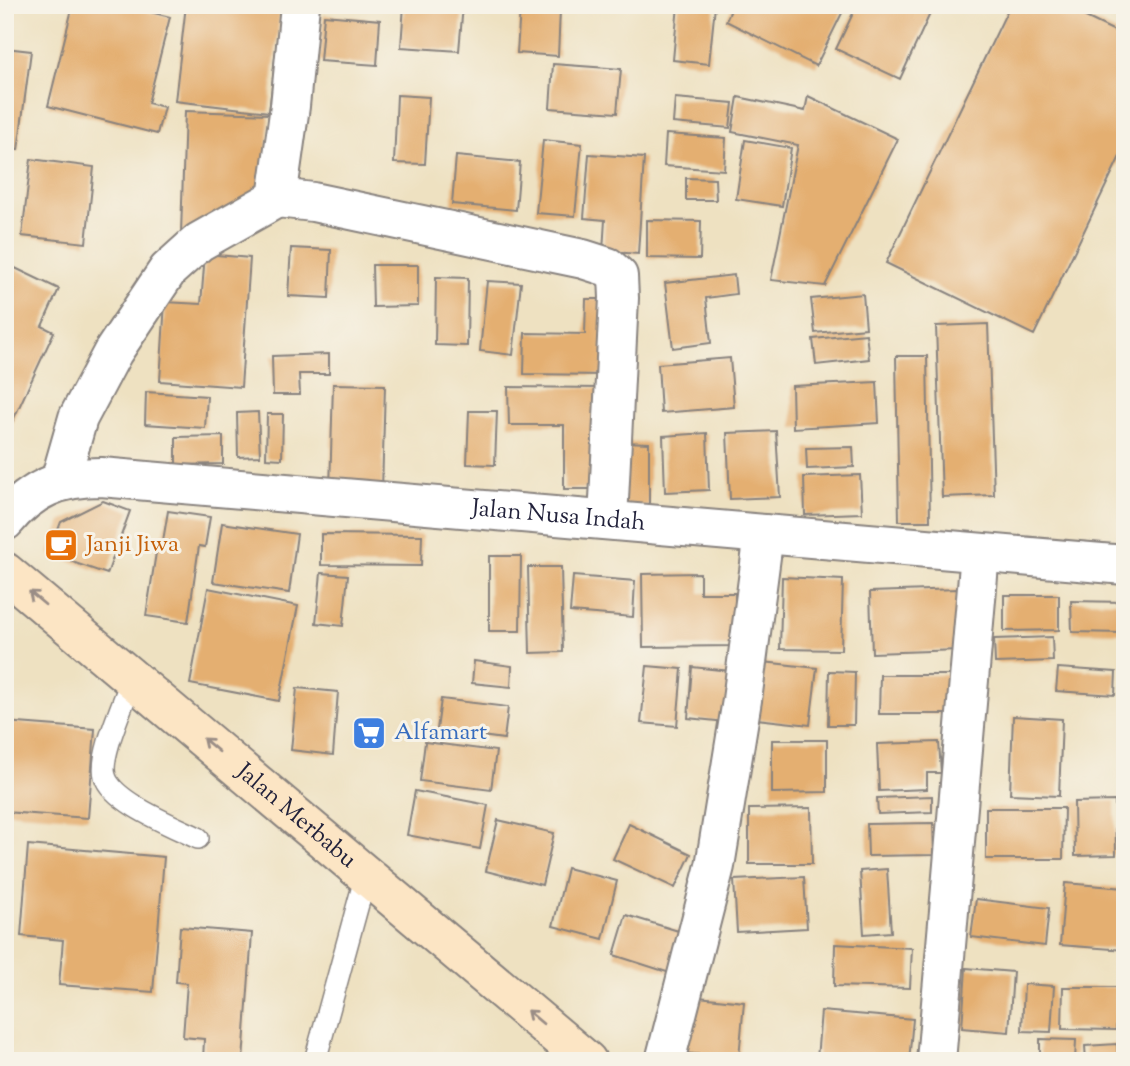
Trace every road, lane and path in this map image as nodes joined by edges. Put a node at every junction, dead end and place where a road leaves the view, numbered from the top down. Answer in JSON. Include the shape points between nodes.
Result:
{"nodes":[{"id":1,"x":300,"y":5,"type":"edge"},
{"id":2,"x":277,"y":198,"type":"junction"},
{"id":3,"x":60,"y":481,"type":"junction"},
{"id":4,"x":608,"y":520,"type":"junction"},
{"id":5,"x":5,"y":521,"type":"edge"},
{"id":6,"x":764,"y":534,"type":"junction"},
{"id":7,"x":980,"y":553,"type":"junction"},
{"id":8,"x":1125,"y":565,"type":"edge"},
{"id":9,"x":5,"y":572,"type":"edge"},
{"id":10,"x":132,"y":678,"type":"junction"},
{"id":11,"x":198,"y":838,"type":"dead end"},
{"id":12,"x":366,"y":875,"type":"junction"},
{"id":13,"x":315,"y":1061,"type":"edge"},
{"id":14,"x":587,"y":1061,"type":"edge"},
{"id":15,"x":665,"y":1061,"type":"edge"},
{"id":16,"x":936,"y":1061,"type":"edge"}],
"edges":[{"from":1,"to":2,"type":"street"},
{"from":2,"to":3,"type":"street","via":[[199,242],[168,270],[113,352],[78,418]]},
{"from":2,"to":4,"type":"street","via":[[583,258],[614,271],[619,298]]},
{"from":3,"to":4,"type":"street","name":"Jalan Nusa Indah","via":[[101,477]]},
{"from":3,"to":5,"type":"street","name":"Jalan Nusa Indah","via":[[17,507]]},
{"from":4,"to":6,"type":"street","name":"Jalan Nusa Indah"},
{"from":6,"to":7,"type":"street","name":"Jalan Nusa Indah"},
{"from":6,"to":15,"type":"street","via":[[715,866]]},
{"from":7,"to":8,"type":"street","name":"Jalan Nusa Indah"},
{"from":7,"to":16,"type":"street"},
{"from":10,"to":9,"type":"main road","name":"Jalan Merbabu","one_way":true},
{"from":10,"to":11,"type":"lane","via":[[105,757],[105,778],[120,798]]},
{"from":12,"to":10,"type":"main road","name":"Jalan Merbabu","one_way":true},
{"from":12,"to":13,"type":"lane"},
{"from":14,"to":12,"type":"main road","name":"Jalan Merbabu","one_way":true}]}
